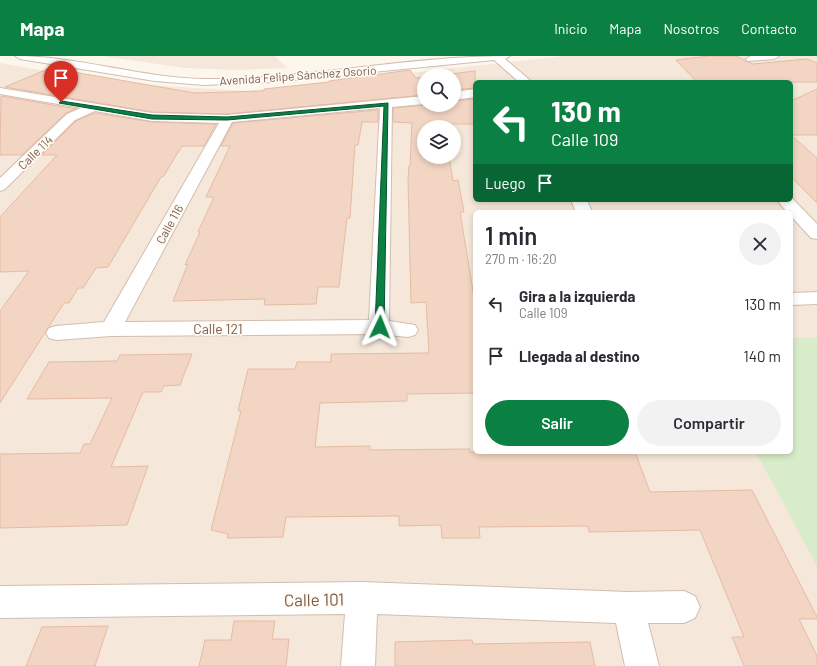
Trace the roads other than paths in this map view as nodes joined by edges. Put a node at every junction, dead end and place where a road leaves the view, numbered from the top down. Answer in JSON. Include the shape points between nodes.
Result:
{"nodes":[{"id":1,"x":20,"y":56,"type":"edge"},
{"id":2,"x":501,"y":56,"type":"edge"},
{"id":3,"x":774,"y":56,"type":"edge"},
{"id":4,"x":751,"y":59,"type":"dead end"},
{"id":5,"x":524,"y":80,"type":"edge"},
{"id":6,"x":0,"y":91,"type":"edge"},
{"id":7,"x":473,"y":93,"type":"edge"},
{"id":8,"x":461,"y":95,"type":"edge"},
{"id":9,"x":417,"y":101,"type":"edge"},
{"id":10,"x":386,"y":104,"type":"junction"},
{"id":11,"x":92,"y":108,"type":"junction"},
{"id":12,"x":227,"y":119,"type":"junction"},
{"id":13,"x":0,"y":186,"type":"edge"},
{"id":14,"x":787,"y":202,"type":"edge"},
{"id":15,"x":817,"y":234,"type":"edge"},
{"id":16,"x":817,"y":298,"type":"edge"},
{"id":17,"x":793,"y":299,"type":"edge"},
{"id":18,"x":380,"y":327,"type":"junction"},
{"id":19,"x":111,"y":329,"type":"junction"},
{"id":20,"x":408,"y":330,"type":"dead end"},
{"id":21,"x":56,"y":333,"type":"dead end"},
{"id":22,"x":362,"y":598,"type":"junction"},
{"id":23,"x":0,"y":602,"type":"edge"},
{"id":24,"x":684,"y":607,"type":"dead end"},
{"id":25,"x":628,"y":608,"type":"junction"},
{"id":26,"x":358,"y":666,"type":"edge"},
{"id":27,"x":642,"y":666,"type":"edge"}],
"edges":[{"from":1,"to":2,"type":"street","name":"Avenida Felipe Sánchez Osorio","via":[[155,78],[204,82],[272,80]]},
{"from":2,"to":5,"type":"street"},
{"from":3,"to":4,"type":"street"},
{"from":6,"to":11,"type":"street"},
{"from":7,"to":8,"type":"street"},
{"from":9,"to":10,"type":"street"},
{"from":10,"to":12,"type":"street"},
{"from":10,"to":18,"type":"street"},
{"from":11,"to":12,"type":"street","via":[[152,117]]},
{"from":11,"to":13,"type":"street","name":"Calle 114","via":[[71,117]]},
{"from":12,"to":19,"type":"street","name":"Calle 116"},
{"from":14,"to":15,"type":"street"},
{"from":16,"to":17,"type":"street"},
{"from":18,"to":19,"type":"street","name":"Calle 121"},
{"from":18,"to":20,"type":"street","name":"Calle 121"},
{"from":19,"to":21,"type":"street","name":"Calle 121"},
{"from":22,"to":23,"type":"street","name":"Calle 101"},
{"from":22,"to":25,"type":"street","name":"Calle 101"},
{"from":22,"to":26,"type":"street"},
{"from":24,"to":25,"type":"street","name":"Calle 101"},
{"from":25,"to":27,"type":"street"}]}
